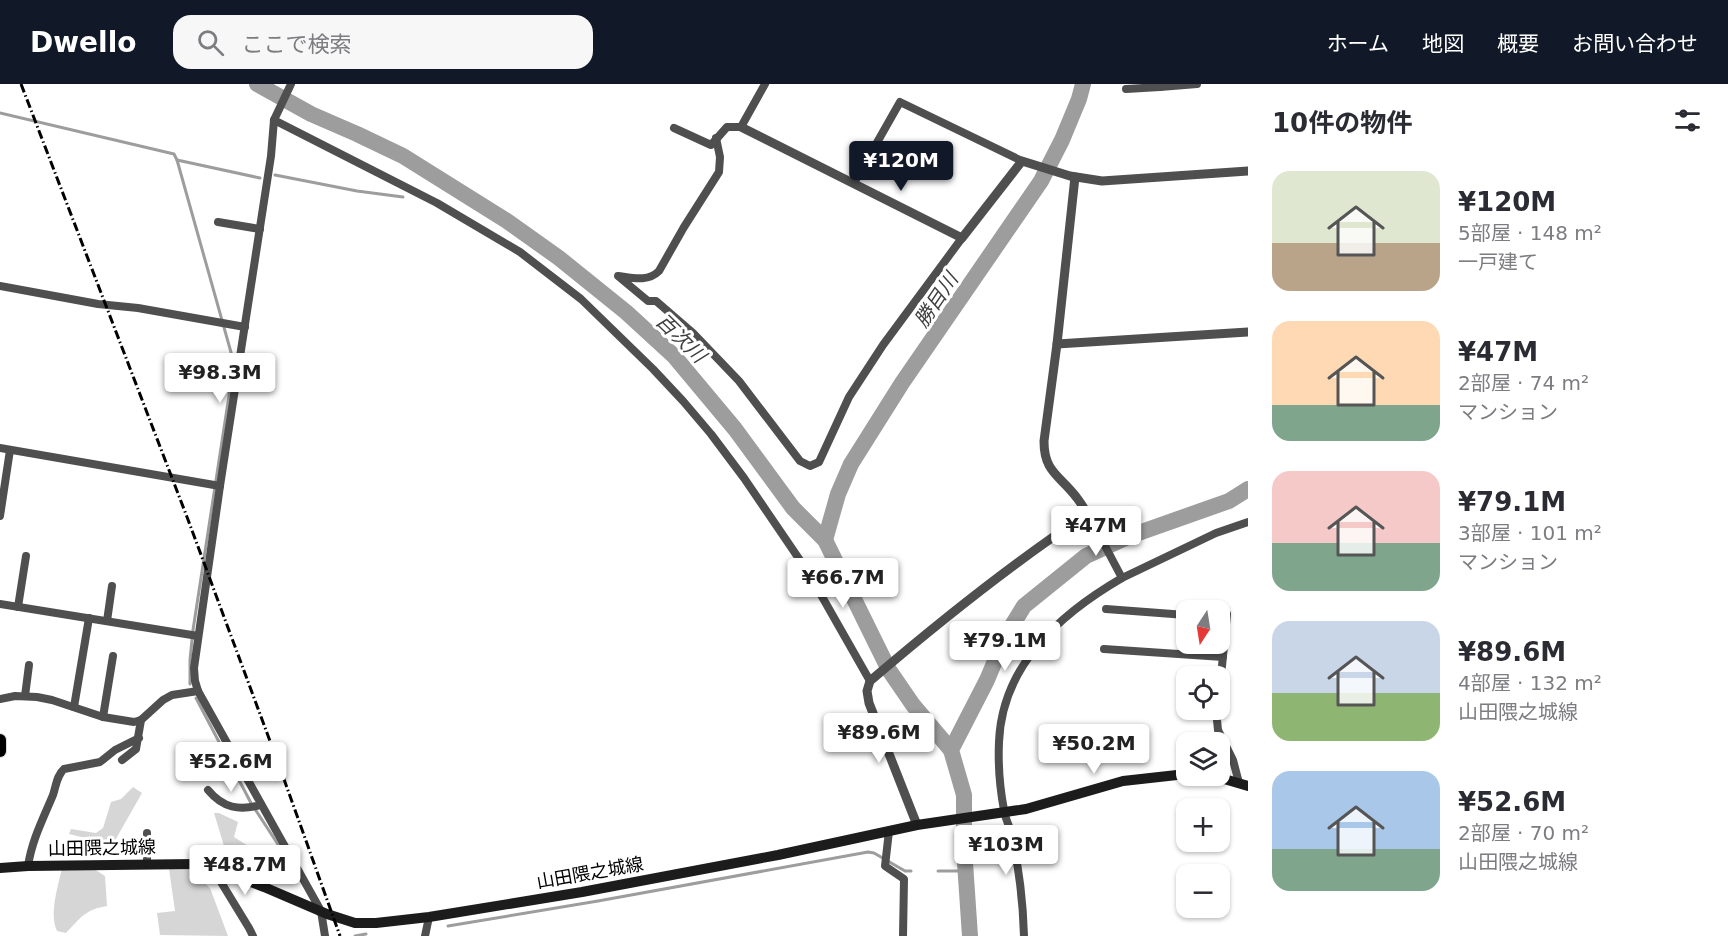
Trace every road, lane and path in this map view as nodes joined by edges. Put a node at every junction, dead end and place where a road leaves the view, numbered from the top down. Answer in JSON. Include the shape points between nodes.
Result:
{"nodes":[{"id":1,"x":291,"y":84,"type":"edge"},
{"id":2,"x":765,"y":84,"type":"edge"},
{"id":3,"x":1197,"y":84,"type":"edge"},
{"id":4,"x":1159,"y":86,"type":"edge"},
{"id":5,"x":1126,"y":89,"type":"dead end"},
{"id":6,"x":274,"y":120,"type":"junction"},
{"id":7,"x":741,"y":127,"type":"junction"},
{"id":8,"x":674,"y":128,"type":"dead end"},
{"id":9,"x":716,"y":138,"type":"junction"},
{"id":10,"x":1025,"y":162,"type":"junction"},
{"id":11,"x":1248,"y":171,"type":"edge"},
{"id":12,"x":1073,"y":176,"type":"junction"},
{"id":13,"x":854,"y":183,"type":"junction"},
{"id":14,"x":218,"y":222,"type":"dead end"},
{"id":15,"x":260,"y":229,"type":"junction"},
{"id":16,"x":962,"y":238,"type":"junction"},
{"id":17,"x":0,"y":286,"type":"edge"},
{"id":18,"x":245,"y":327,"type":"junction"},
{"id":19,"x":1248,"y":332,"type":"edge"},
{"id":20,"x":1057,"y":344,"type":"junction"},
{"id":21,"x":0,"y":448,"type":"edge"},
{"id":22,"x":9,"y":450,"type":"junction"},
{"id":23,"x":217,"y":485,"type":"junction"},
{"id":24,"x":1087,"y":514,"type":"junction"},
{"id":25,"x":0,"y":516,"type":"edge"},
{"id":26,"x":1248,"y":522,"type":"edge"},
{"id":27,"x":1095,"y":527,"type":"joint"},
{"id":28,"x":26,"y":556,"type":"dead end"},
{"id":29,"x":1121,"y":577,"type":"junction"},
{"id":30,"x":112,"y":586,"type":"dead end"},
{"id":31,"x":0,"y":604,"type":"edge"},
{"id":32,"x":18,"y":607,"type":"junction"},
{"id":33,"x":1106,"y":609,"type":"dead end"},
{"id":34,"x":1176,"y":614,"type":"edge"},
{"id":35,"x":89,"y":618,"type":"junction"},
{"id":36,"x":107,"y":621,"type":"junction"},
{"id":37,"x":194,"y":636,"type":"junction"},
{"id":38,"x":1104,"y":649,"type":"dead end"},
{"id":39,"x":1223,"y":654,"type":"edge"},
{"id":40,"x":113,"y":656,"type":"dead end"},
{"id":41,"x":1223,"y":657,"type":"junction"},
{"id":42,"x":29,"y":665,"type":"dead end"},
{"id":43,"x":1222,"y":666,"type":"edge"},
{"id":44,"x":871,"y":680,"type":"junction"},
{"id":45,"x":198,"y":691,"type":"junction"},
{"id":46,"x":25,"y":696,"type":"junction"},
{"id":47,"x":0,"y":699,"type":"edge"},
{"id":48,"x":74,"y":707,"type":"junction"},
{"id":49,"x":103,"y":717,"type":"junction"},
{"id":50,"x":141,"y":720,"type":"junction"},
{"id":51,"x":1217,"y":720,"type":"edge"},
{"id":52,"x":139,"y":738,"type":"junction"},
{"id":53,"x":0,"y":740,"type":"edge"},
{"id":54,"x":0,"y":751,"type":"edge"},
{"id":55,"x":122,"y":760,"type":"dead end"},
{"id":56,"x":1176,"y":775,"type":"edge"},
{"id":57,"x":1244,"y":784,"type":"edge"},
{"id":58,"x":208,"y":790,"type":"dead end"},
{"id":59,"x":256,"y":806,"type":"junction"},
{"id":60,"x":1002,"y":813,"type":"junction"},
{"id":61,"x":922,"y":824,"type":"junction"},
{"id":62,"x":889,"y":831,"type":"junction"},
{"id":63,"x":147,"y":833,"type":"dead end"},
{"id":64,"x":147,"y":863,"type":"junction"},
{"id":65,"x":28,"y":866,"type":"junction"},
{"id":66,"x":0,"y":868,"type":"edge"},
{"id":67,"x":213,"y":869,"type":"junction"},
{"id":68,"x":321,"y":911,"type":"junction"},
{"id":69,"x":429,"y":917,"type":"junction"},
{"id":70,"x":253,"y":936,"type":"edge"},
{"id":71,"x":325,"y":936,"type":"edge"},
{"id":72,"x":425,"y":936,"type":"edge"},
{"id":73,"x":903,"y":936,"type":"edge"},
{"id":74,"x":1024,"y":936,"type":"edge"}],
"edges":[{"from":1,"to":6,"type":"street"},
{"from":2,"to":7,"type":"street"},
{"from":3,"to":4,"type":"street"},
{"from":4,"to":5,"type":"street"},
{"from":6,"to":15,"type":"street"},
{"from":6,"to":44,"type":"street","via":[[446,208],[520,252],[581,299],[653,369],[711,434],[808,572]]},
{"from":7,"to":9,"type":"street","via":[[727,127]]},
{"from":7,"to":13,"type":"street"},
{"from":8,"to":9,"type":"street","via":[[711,145]]},
{"from":9,"to":16,"type":"street","via":[[719,172],[658,271],[646,279],[618,276],[648,301],[656,301],[693,333],[739,381],[800,461],[810,466],[819,462],[849,397],[883,345]]},
{"from":10,"to":12,"type":"street"},
{"from":10,"to":13,"type":"street","via":[[900,102]]},
{"from":10,"to":16,"type":"street"},
{"from":11,"to":12,"type":"street","via":[[1102,181]]},
{"from":12,"to":20,"type":"street"},
{"from":13,"to":16,"type":"street"},
{"from":14,"to":15,"type":"street"},
{"from":15,"to":18,"type":"street"},
{"from":17,"to":18,"type":"street"},
{"from":18,"to":23,"type":"street"},
{"from":19,"to":20,"type":"street"},
{"from":20,"to":24,"type":"street","via":[[1044,453],[1047,463]]},
{"from":21,"to":22,"type":"street"},
{"from":22,"to":23,"type":"street"},
{"from":22,"to":25,"type":"street"},
{"from":23,"to":37,"type":"street"},
{"from":24,"to":27,"type":"street"},
{"from":24,"to":44,"type":"street","via":[[1052,537]]},
{"from":26,"to":29,"type":"street"},
{"from":27,"to":29,"type":"street"},
{"from":28,"to":32,"type":"street"},
{"from":29,"to":60,"type":"street","via":[[1061,621],[1039,643],[1014,682],[999,741]]},
{"from":30,"to":36,"type":"street"},
{"from":31,"to":32,"type":"street"},
{"from":32,"to":35,"type":"street"},
{"from":33,"to":34,"type":"street"},
{"from":35,"to":36,"type":"street"},
{"from":35,"to":48,"type":"street"},
{"from":36,"to":37,"type":"street"},
{"from":37,"to":45,"type":"street"},
{"from":38,"to":41,"type":"street"},
{"from":39,"to":41,"type":"street"},
{"from":40,"to":49,"type":"street"},
{"from":41,"to":43,"type":"street"},
{"from":42,"to":46,"type":"street"},
{"from":44,"to":61,"type":"street","via":[[867,691],[869,703]]},
{"from":45,"to":50,"type":"street","via":[[172,694]]},
{"from":45,"to":59,"type":"street"},
{"from":46,"to":47,"type":"street"},
{"from":46,"to":48,"type":"street"},
{"from":48,"to":49,"type":"street"},
{"from":49,"to":50,"type":"street"},
{"from":50,"to":52,"type":"street"},
{"from":51,"to":57,"type":"street"},
{"from":52,"to":55,"type":"street","via":[[136,749]]},
{"from":52,"to":65,"type":"street","via":[[100,762],[60,773],[37,829]]},
{"from":53,"to":54,"type":"main road"},
{"from":56,"to":60,"type":"main road","name":"山田隈之城線","via":[[1123,781],[1046,805]]},
{"from":58,"to":59,"type":"street","via":[[224,804],[247,809]]},
{"from":59,"to":68,"type":"street"},
{"from":60,"to":61,"type":"main road","name":"山田隈之城線"},
{"from":60,"to":74,"type":"street","via":[[1010,830],[1020,881]]},
{"from":61,"to":62,"type":"main road","name":"山田隈之城線"},
{"from":62,"to":69,"type":"main road","name":"山田隈之城線","via":[[778,855]]},
{"from":62,"to":73,"type":"street","via":[[885,866],[904,879]]},
{"from":63,"to":64,"type":"street"},
{"from":64,"to":65,"type":"main road","name":"山田隈之城線"},
{"from":64,"to":67,"type":"main road","name":"山田隈之城線","via":[[196,864]]},
{"from":65,"to":66,"type":"main road","name":"山田隈之城線"},
{"from":67,"to":68,"type":"main road","name":"山田隈之城線"},
{"from":67,"to":70,"type":"street"},
{"from":68,"to":69,"type":"main road","name":"山田隈之城線","via":[[355,923]]},
{"from":68,"to":71,"type":"street"},
{"from":69,"to":72,"type":"street"}]}
